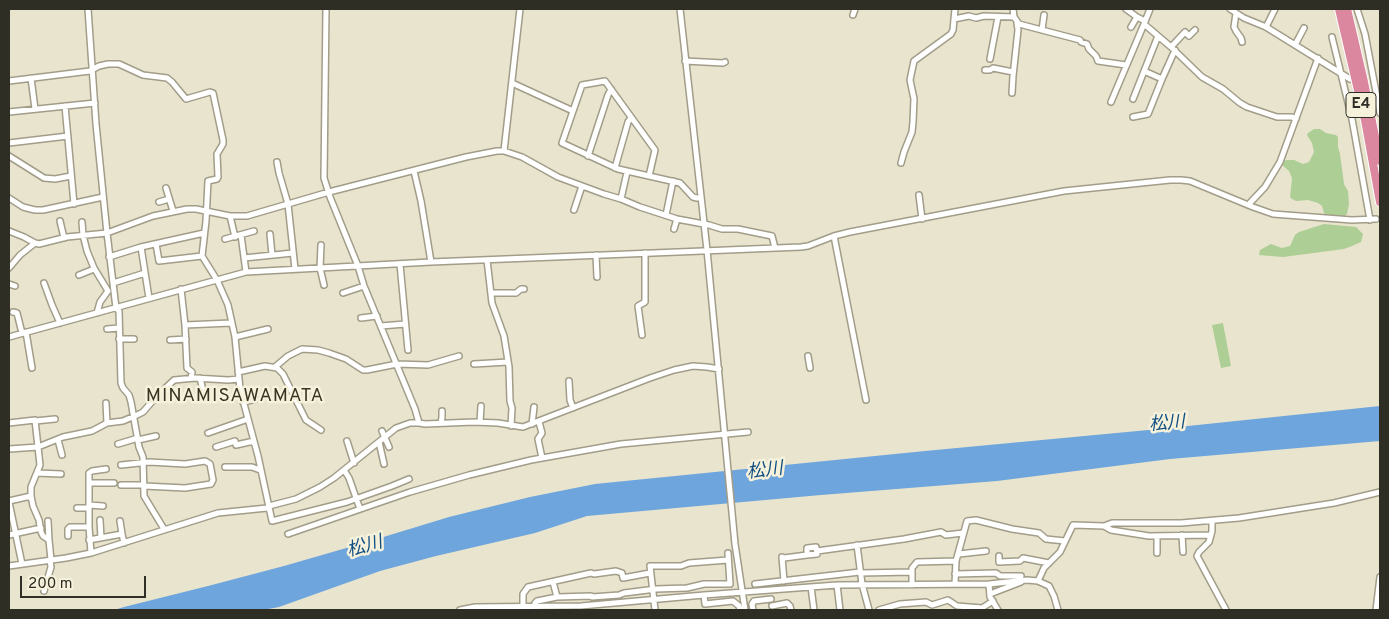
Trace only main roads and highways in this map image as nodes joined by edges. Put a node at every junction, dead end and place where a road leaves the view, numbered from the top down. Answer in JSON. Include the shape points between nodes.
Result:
{"nodes":[{"id":1,"x":1339,"y":9,"type":"edge"},
{"id":2,"x":1346,"y":9,"type":"edge"},
{"id":3,"x":1380,"y":161,"type":"edge"},
{"id":4,"x":1380,"y":202,"type":"edge"}],
"edges":[{"from":1,"to":4,"type":"highway","number":"E4"},
{"from":2,"to":3,"type":"highway","number":"E4"}]}
